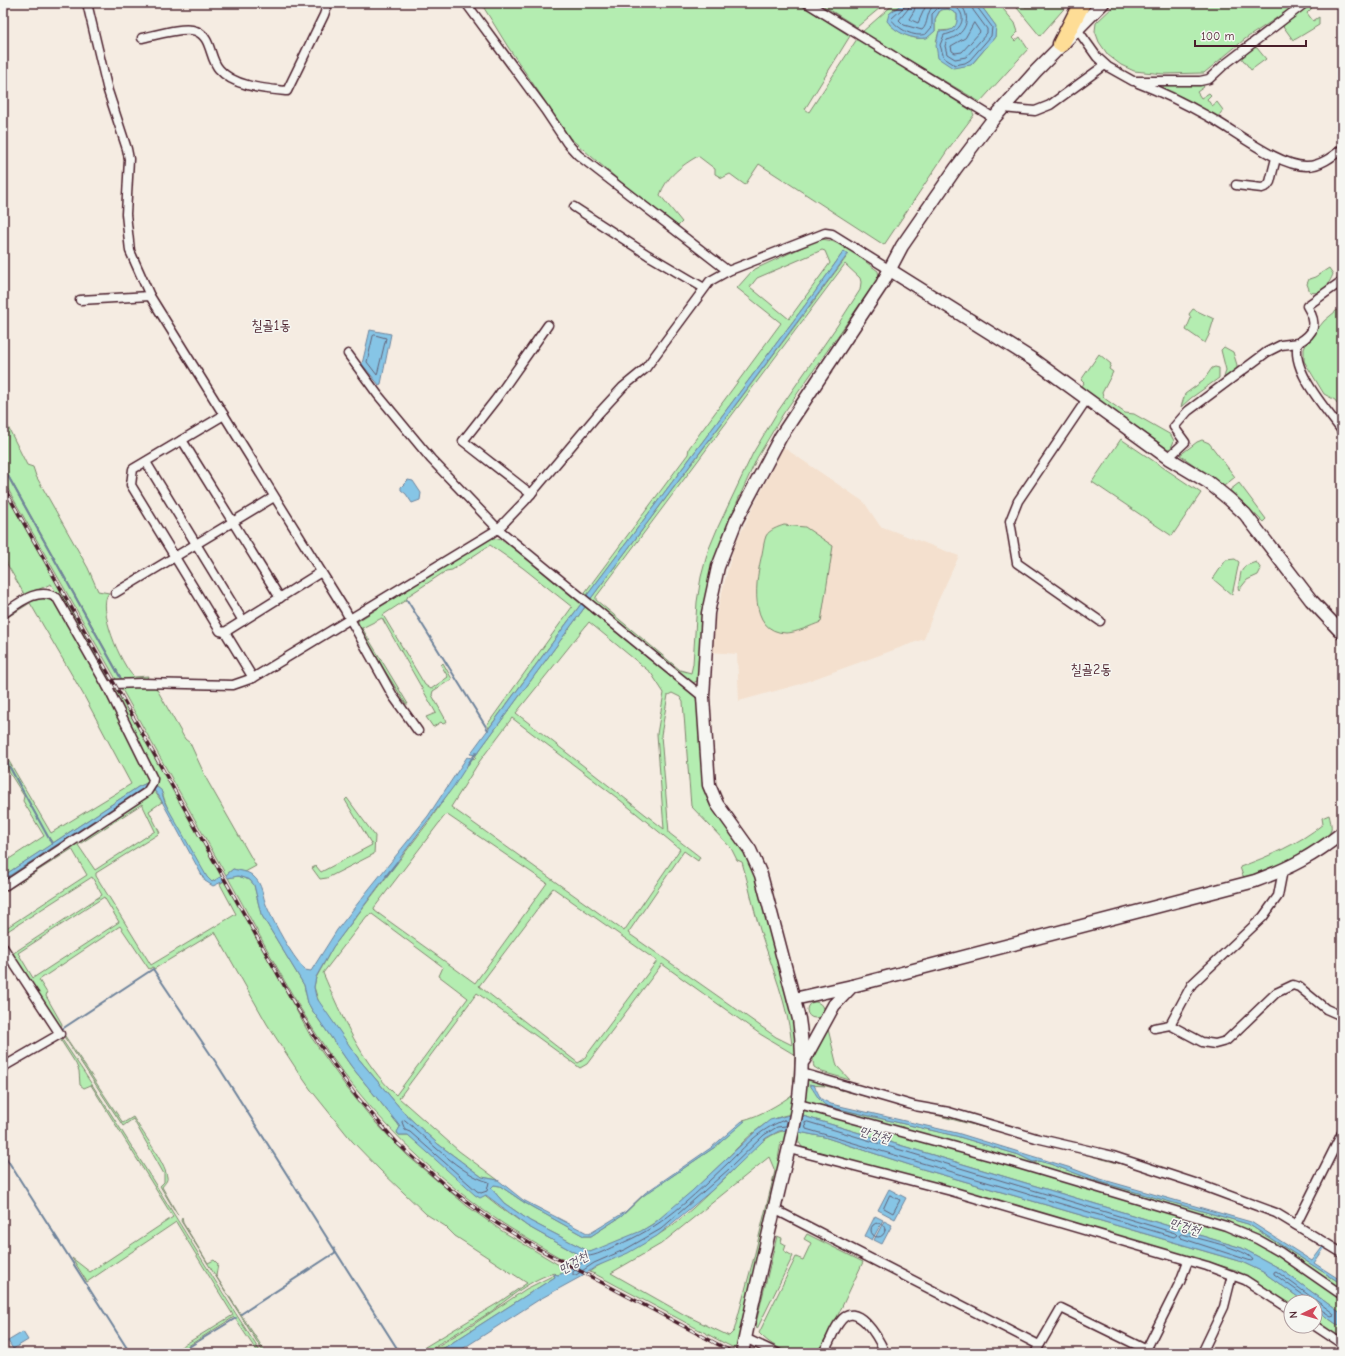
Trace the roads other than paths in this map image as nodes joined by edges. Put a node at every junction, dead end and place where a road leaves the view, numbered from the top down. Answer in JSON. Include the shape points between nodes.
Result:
{"nodes":[{"id":1,"x":88,"y":3,"type":"edge"},
{"id":2,"x":328,"y":3,"type":"edge"},
{"id":3,"x":466,"y":3,"type":"edge"},
{"id":4,"x":807,"y":3,"type":"edge"},
{"id":5,"x":1082,"y":3,"type":"edge"},
{"id":6,"x":1103,"y":3,"type":"edge"},
{"id":7,"x":1305,"y":3,"type":"edge"},
{"id":8,"x":1077,"y":29,"type":"junction"},
{"id":9,"x":142,"y":38,"type":"dead end"},
{"id":10,"x":1061,"y":44,"type":"junction"},
{"id":11,"x":1105,"y":65,"type":"junction"},
{"id":12,"x":1133,"y":81,"type":"junction"},
{"id":13,"x":1003,"y":108,"type":"junction"},
{"id":14,"x":994,"y":118,"type":"junction"},
{"id":15,"x":1342,"y":150,"type":"edge"},
{"id":16,"x":1276,"y":158,"type":"junction"},
{"id":17,"x":1236,"y":185,"type":"dead end"},
{"id":18,"x":574,"y":207,"type":"dead end"},
{"id":19,"x":890,"y":270,"type":"junction"},
{"id":20,"x":728,"y":271,"type":"junction"},
{"id":21,"x":1342,"y":281,"type":"edge"},
{"id":22,"x":704,"y":288,"type":"junction"},
{"id":23,"x":150,"y":296,"type":"junction"},
{"id":24,"x":80,"y":300,"type":"dead end"},
{"id":25,"x":548,"y":325,"type":"dead end"},
{"id":26,"x":1298,"y":343,"type":"junction"},
{"id":27,"x":348,"y":354,"type":"dead end"},
{"id":28,"x":1087,"y":399,"type":"junction"},
{"id":29,"x":224,"y":415,"type":"junction"},
{"id":30,"x":1342,"y":431,"type":"edge"},
{"id":31,"x":182,"y":440,"type":"junction"},
{"id":32,"x":1168,"y":458,"type":"junction"},
{"id":33,"x":146,"y":462,"type":"junction"},
{"id":34,"x":531,"y":494,"type":"junction"},
{"id":35,"x":274,"y":496,"type":"junction"},
{"id":36,"x":233,"y":522,"type":"junction"},
{"id":37,"x":498,"y":529,"type":"junction"},
{"id":38,"x":197,"y":544,"type":"junction"},
{"id":39,"x":175,"y":556,"type":"junction"},
{"id":40,"x":321,"y":572,"type":"junction"},
{"id":41,"x":115,"y":593,"type":"dead end"},
{"id":42,"x":280,"y":598,"type":"junction"},
{"id":43,"x":3,"y":614,"type":"edge"},
{"id":44,"x":349,"y":619,"type":"junction"},
{"id":45,"x":243,"y":621,"type":"junction"},
{"id":46,"x":1100,"y":621,"type":"dead end"},
{"id":47,"x":225,"y":632,"type":"junction"},
{"id":48,"x":1342,"y":633,"type":"edge"},
{"id":49,"x":253,"y":678,"type":"junction"},
{"id":50,"x":107,"y":686,"type":"junction"},
{"id":51,"x":703,"y":697,"type":"junction"},
{"id":52,"x":418,"y":732,"type":"dead end"},
{"id":53,"x":1342,"y":833,"type":"edge"},
{"id":54,"x":1284,"y":870,"type":"junction"},
{"id":55,"x":3,"y":887,"type":"edge"},
{"id":56,"x":3,"y":947,"type":"edge"},
{"id":57,"x":852,"y":986,"type":"junction"},
{"id":58,"x":794,"y":999,"type":"junction"},
{"id":59,"x":1342,"y":1016,"type":"edge"},
{"id":60,"x":1170,"y":1025,"type":"junction"},
{"id":61,"x":1154,"y":1028,"type":"dead end"},
{"id":62,"x":3,"y":1066,"type":"edge"},
{"id":63,"x":803,"y":1067,"type":"junction"},
{"id":64,"x":799,"y":1106,"type":"junction"},
{"id":65,"x":1342,"y":1133,"type":"edge"},
{"id":66,"x":790,"y":1145,"type":"junction"},
{"id":67,"x":774,"y":1209,"type":"junction"},
{"id":68,"x":1296,"y":1225,"type":"junction"},
{"id":69,"x":1342,"y":1253,"type":"edge"},
{"id":70,"x":1188,"y":1261,"type":"junction"},
{"id":71,"x":1232,"y":1275,"type":"junction"},
{"id":72,"x":1342,"y":1295,"type":"edge"},
{"id":73,"x":1283,"y":1305,"type":"edge"},
{"id":74,"x":1323,"y":1331,"type":"edge"},
{"id":75,"x":745,"y":1338,"type":"junction"},
{"id":76,"x":1342,"y":1344,"type":"edge"},
{"id":77,"x":1039,"y":1345,"type":"junction"},
{"id":78,"x":1149,"y":1351,"type":"edge"},
{"id":79,"x":742,"y":1353,"type":"edge"},
{"id":80,"x":777,"y":1353,"type":"edge"},
{"id":81,"x":822,"y":1353,"type":"edge"},
{"id":82,"x":885,"y":1353,"type":"edge"},
{"id":83,"x":1035,"y":1353,"type":"edge"},
{"id":84,"x":1202,"y":1353,"type":"edge"}],
"edges":[{"from":1,"to":23,"type":"street","via":[[108,91],[129,159],[126,214],[130,251]]},
{"from":2,"to":9,"type":"street","via":[[287,91],[265,89],[227,76],[218,68],[210,46],[201,33],[195,30],[186,29]]},
{"from":3,"to":20,"type":"street","via":[[578,155]]},
{"from":4,"to":14,"type":"street"},
{"from":5,"to":10,"type":"highway"},
{"from":6,"to":8,"type":"street"},
{"from":7,"to":12,"type":"street","via":[[1209,78],[1200,81]]},
{"from":8,"to":10,"type":"street"},
{"from":8,"to":11,"type":"street"},
{"from":10,"to":13,"type":"street"},
{"from":11,"to":12,"type":"street"},
{"from":11,"to":13,"type":"street","via":[[1050,105],[1036,111]]},
{"from":12,"to":16,"type":"street","via":[[1163,92],[1209,116]]},
{"from":13,"to":14,"type":"street"},
{"from":14,"to":19,"type":"street","via":[[906,240]]},
{"from":15,"to":16,"type":"street","via":[[1321,163],[1306,166]]},
{"from":16,"to":17,"type":"street","via":[[1267,186],[1262,188]]},
{"from":18,"to":22,"type":"street"},
{"from":19,"to":20,"type":"street","via":[[832,234],[825,233]]},
{"from":19,"to":28,"type":"street","via":[[1032,359]]},
{"from":19,"to":51,"type":"street","via":[[781,436],[736,521],[718,567],[712,591],[708,613]]},
{"from":20,"to":22,"type":"street","via":[[710,281]]},
{"from":21,"to":26,"type":"street","via":[[1307,306],[1313,315],[1314,326],[1309,336]]},
{"from":22,"to":34,"type":"street","via":[[645,369],[599,412]]},
{"from":23,"to":24,"type":"street"},
{"from":23,"to":29,"type":"street"},
{"from":25,"to":34,"type":"street","via":[[463,441]]},
{"from":26,"to":30,"type":"street","via":[[1298,363],[1306,380]]},
{"from":26,"to":32,"type":"street","via":[[1281,345],[1267,352],[1188,411],[1174,427],[1185,442]]},
{"from":27,"to":37,"type":"street","via":[[431,459]]},
{"from":28,"to":32,"type":"street"},
{"from":28,"to":46,"type":"street","via":[[1018,502],[1010,521],[1017,563]]},
{"from":29,"to":31,"type":"street"},
{"from":29,"to":35,"type":"street"},
{"from":31,"to":33,"type":"street"},
{"from":31,"to":36,"type":"street"},
{"from":32,"to":48,"type":"street","via":[[1208,482],[1237,506],[1311,600]]},
{"from":33,"to":38,"type":"street"},
{"from":33,"to":39,"type":"street","via":[[133,469],[131,486]]},
{"from":34,"to":37,"type":"street"},
{"from":35,"to":36,"type":"street"},
{"from":35,"to":40,"type":"street"},
{"from":36,"to":38,"type":"street"},
{"from":36,"to":42,"type":"street"},
{"from":37,"to":44,"type":"street"},
{"from":37,"to":51,"type":"street"},
{"from":38,"to":39,"type":"street"},
{"from":38,"to":45,"type":"street"},
{"from":39,"to":41,"type":"street"},
{"from":39,"to":47,"type":"street","via":[[220,631]]},
{"from":40,"to":42,"type":"street"},
{"from":40,"to":44,"type":"street"},
{"from":42,"to":45,"type":"street"},
{"from":43,"to":50,"type":"street","via":[[32,595],[46,594],[57,598]]},
{"from":44,"to":49,"type":"street"},
{"from":44,"to":52,"type":"street","via":[[393,696]]},
{"from":45,"to":47,"type":"street"},
{"from":47,"to":49,"type":"street"},
{"from":49,"to":50,"type":"street","via":[[233,685],[142,683]]},
{"from":50,"to":55,"type":"street","via":[[151,772],[153,779],[150,788]]},
{"from":51,"to":58,"type":"street","via":[[709,785],[717,804],[750,850],[761,875]]},
{"from":53,"to":54,"type":"street","via":[[1317,853]]},
{"from":54,"to":57,"type":"street","via":[[1256,880]]},
{"from":54,"to":60,"type":"street","via":[[1278,896],[1263,917],[1192,984]]},
{"from":56,"to":62,"type":"street","via":[[60,1034]]},
{"from":57,"to":58,"type":"street"},
{"from":57,"to":63,"type":"street","via":[[834,1005]]},
{"from":58,"to":63,"type":"street","via":[[802,1040]]},
{"from":59,"to":60,"type":"street","via":[[1326,1009],[1293,985],[1276,993],[1226,1041],[1215,1044],[1202,1042]]},
{"from":60,"to":61,"type":"street"},
{"from":63,"to":64,"type":"street"},
{"from":63,"to":68,"type":"street","via":[[914,1106],[949,1112],[1036,1138],[1113,1156],[1254,1204]]},
{"from":64,"to":66,"type":"street"},
{"from":64,"to":72,"type":"street","via":[[1015,1164],[1226,1226],[1280,1252]]},
{"from":65,"to":68,"type":"street"},
{"from":66,"to":67,"type":"street"},
{"from":66,"to":70,"type":"street"},
{"from":67,"to":75,"type":"street"},
{"from":67,"to":77,"type":"street"},
{"from":68,"to":69,"type":"street"},
{"from":70,"to":71,"type":"street"},
{"from":70,"to":78,"type":"street"},
{"from":71,"to":73,"type":"street","via":[[1245,1280]]},
{"from":71,"to":84,"type":"street","via":[[1224,1307]]},
{"from":74,"to":76,"type":"street"},
{"from":75,"to":79,"type":"street"},
{"from":75,"to":80,"type":"street"},
{"from":77,"to":78,"type":"street","via":[[1061,1308]]},
{"from":77,"to":83,"type":"street"},
{"from":81,"to":82,"type":"street","via":[[839,1322],[853,1316],[863,1318]]}]}
